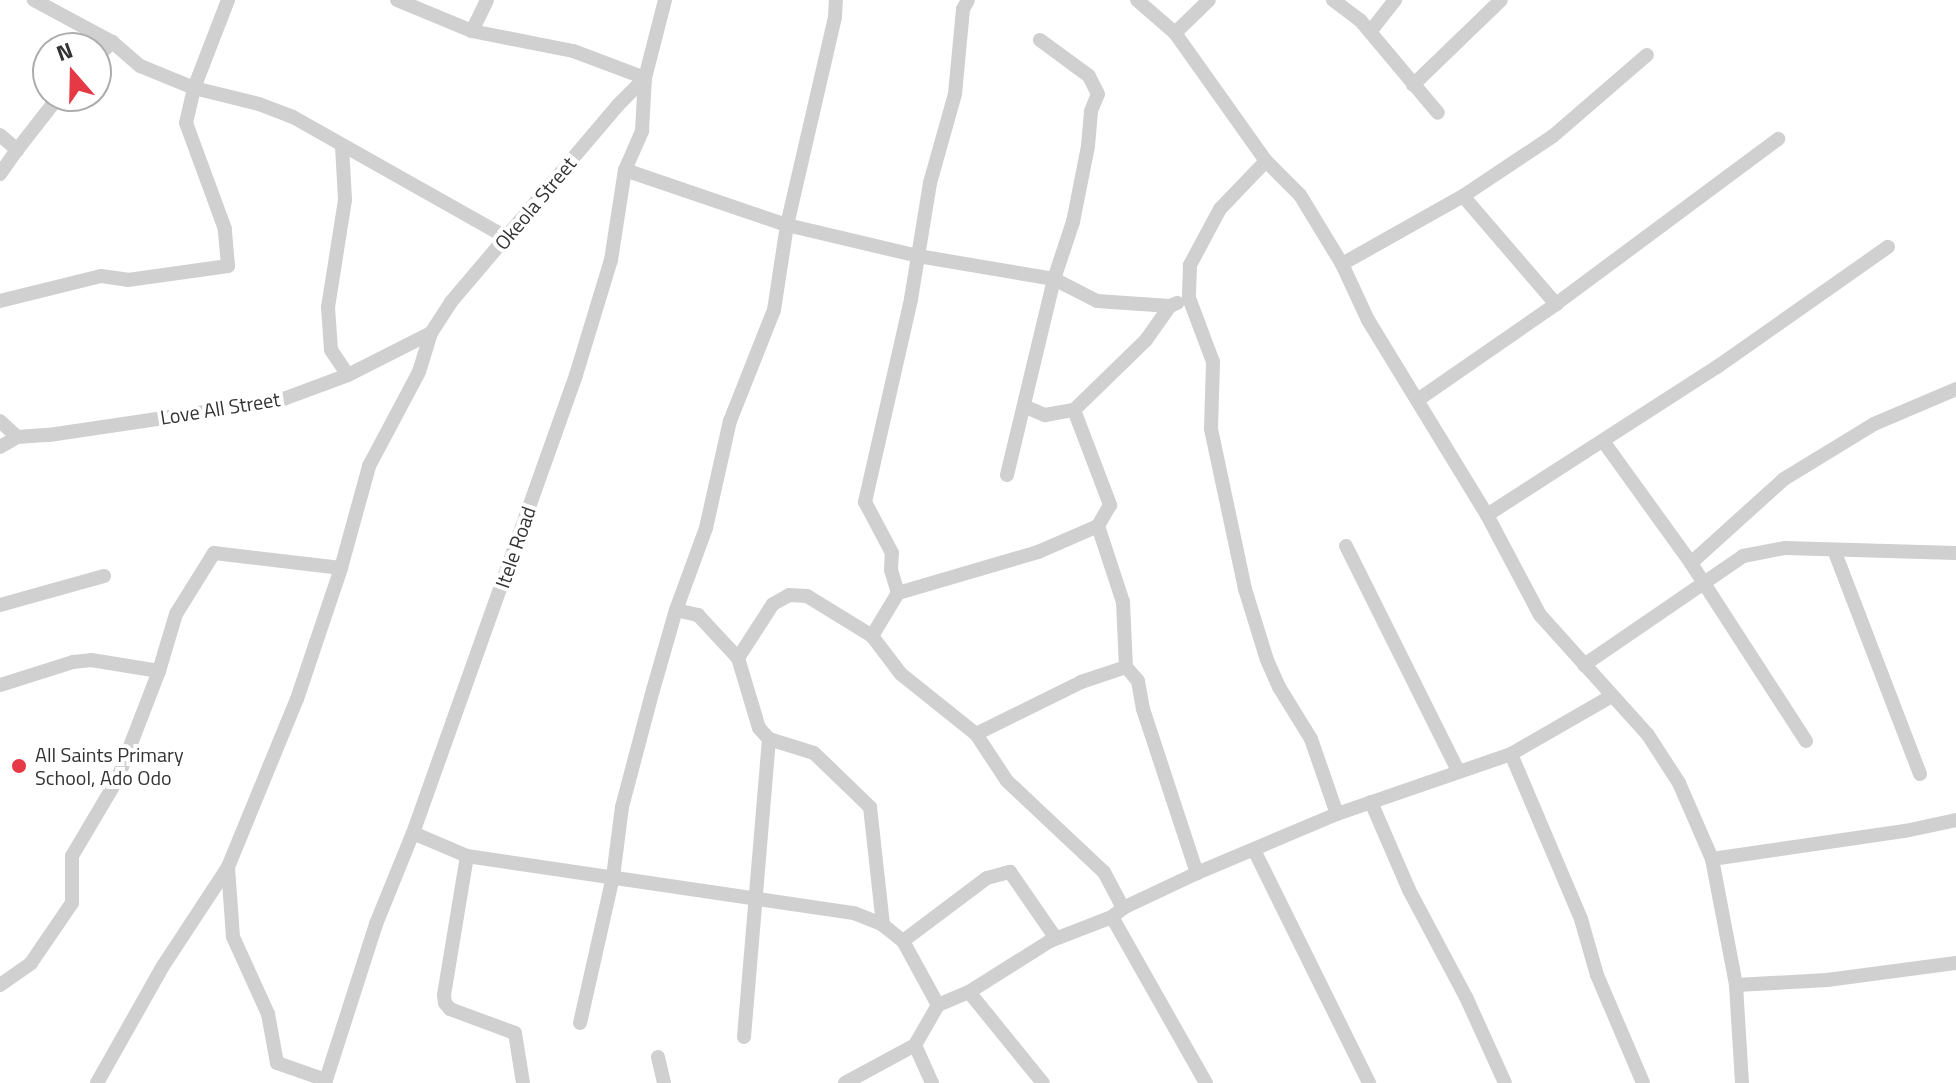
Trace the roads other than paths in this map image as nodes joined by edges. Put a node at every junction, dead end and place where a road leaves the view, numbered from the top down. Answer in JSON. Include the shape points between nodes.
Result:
{"nodes":[{"id":1,"x":34,"y":0,"type":"edge"},
{"id":2,"x":228,"y":0,"type":"edge"},
{"id":3,"x":397,"y":0,"type":"edge"},
{"id":4,"x":487,"y":0,"type":"edge"},
{"id":5,"x":665,"y":0,"type":"edge"},
{"id":6,"x":836,"y":0,"type":"edge"},
{"id":7,"x":968,"y":0,"type":"edge"},
{"id":8,"x":1137,"y":0,"type":"edge"},
{"id":9,"x":1209,"y":0,"type":"edge"},
{"id":10,"x":1333,"y":0,"type":"edge"},
{"id":11,"x":1395,"y":0,"type":"edge"},
{"id":12,"x":1501,"y":0,"type":"edge"},
{"id":13,"x":472,"y":31,"type":"junction"},
{"id":14,"x":93,"y":32,"type":"edge"},
{"id":15,"x":1370,"y":32,"type":"junction"},
{"id":16,"x":1175,"y":33,"type":"junction"},
{"id":17,"x":1040,"y":40,"type":"dead end"},
{"id":18,"x":112,"y":42,"type":"edge"},
{"id":19,"x":1647,"y":55,"type":"dead end"},
{"id":20,"x":645,"y":78,"type":"junction"},
{"id":21,"x":1413,"y":85,"type":"junction"},
{"id":22,"x":194,"y":88,"type":"junction"},
{"id":23,"x":47,"y":112,"type":"edge"},
{"id":24,"x":1438,"y":113,"type":"dead end"},
{"id":25,"x":0,"y":135,"type":"edge"},
{"id":26,"x":1778,"y":139,"type":"dead end"},
{"id":27,"x":342,"y":146,"type":"junction"},
{"id":28,"x":17,"y":150,"type":"junction"},
{"id":29,"x":1266,"y":161,"type":"junction"},
{"id":30,"x":625,"y":170,"type":"junction"},
{"id":31,"x":0,"y":174,"type":"edge"},
{"id":32,"x":1463,"y":196,"type":"junction"},
{"id":33,"x":787,"y":225,"type":"junction"},
{"id":34,"x":506,"y":237,"type":"junction"},
{"id":35,"x":1888,"y":247,"type":"dead end"},
{"id":36,"x":918,"y":256,"type":"junction"},
{"id":37,"x":1342,"y":264,"type":"junction"},
{"id":38,"x":1054,"y":279,"type":"junction"},
{"id":39,"x":1189,"y":298,"type":"junction"},
{"id":40,"x":0,"y":301,"type":"edge"},
{"id":41,"x":1556,"y":304,"type":"junction"},
{"id":42,"x":1170,"y":306,"type":"junction"},
{"id":43,"x":431,"y":333,"type":"junction"},
{"id":44,"x":348,"y":375,"type":"junction"},
{"id":45,"x":1956,"y":389,"type":"edge"},
{"id":46,"x":1419,"y":399,"type":"junction"},
{"id":47,"x":1026,"y":407,"type":"junction"},
{"id":48,"x":1074,"y":410,"type":"junction"},
{"id":49,"x":0,"y":421,"type":"edge"},
{"id":50,"x":17,"y":437,"type":"junction"},
{"id":51,"x":1603,"y":441,"type":"junction"},
{"id":52,"x":0,"y":447,"type":"edge"},
{"id":53,"x":1007,"y":475,"type":"dead end"},
{"id":54,"x":1487,"y":515,"type":"junction"},
{"id":55,"x":1098,"y":526,"type":"junction"},
{"id":56,"x":1346,"y":546,"type":"dead end"},
{"id":57,"x":1834,"y":550,"type":"junction"},
{"id":58,"x":1956,"y":553,"type":"edge"},
{"id":59,"x":1691,"y":563,"type":"junction"},
{"id":60,"x":341,"y":568,"type":"junction"},
{"id":61,"x":104,"y":576,"type":"dead end"},
{"id":62,"x":1706,"y":584,"type":"junction"},
{"id":63,"x":898,"y":593,"type":"junction"},
{"id":64,"x":0,"y":605,"type":"edge"},
{"id":65,"x":676,"y":610,"type":"junction"},
{"id":66,"x":872,"y":636,"type":"junction"},
{"id":67,"x":738,"y":658,"type":"junction"},
{"id":68,"x":1584,"y":665,"type":"junction"},
{"id":69,"x":1126,"y":667,"type":"junction"},
{"id":70,"x":159,"y":671,"type":"junction"},
{"id":71,"x":0,"y":685,"type":"edge"},
{"id":72,"x":1612,"y":696,"type":"junction"},
{"id":73,"x":976,"y":734,"type":"junction"},
{"id":74,"x":769,"y":739,"type":"junction"},
{"id":75,"x":1806,"y":741,"type":"dead end"},
{"id":76,"x":1511,"y":754,"type":"junction"},
{"id":77,"x":1458,"y":771,"type":"junction"},
{"id":78,"x":1920,"y":774,"type":"dead end"},
{"id":79,"x":1371,"y":802,"type":"junction"},
{"id":80,"x":1337,"y":814,"type":"junction"},
{"id":81,"x":1956,"y":820,"type":"edge"},
{"id":82,"x":413,"y":833,"type":"junction"},
{"id":83,"x":1255,"y":852,"type":"junction"},
{"id":84,"x":467,"y":856,"type":"junction"},
{"id":85,"x":1712,"y":859,"type":"junction"},
{"id":86,"x":228,"y":867,"type":"junction"},
{"id":87,"x":1197,"y":873,"type":"junction"},
{"id":88,"x":613,"y":877,"type":"junction"},
{"id":89,"x":754,"y":900,"type":"junction"},
{"id":90,"x":1117,"y":912,"type":"junction"},
{"id":91,"x":883,"y":925,"type":"junction"},
{"id":92,"x":903,"y":941,"type":"junction"},
{"id":93,"x":1050,"y":941,"type":"junction"},
{"id":94,"x":1956,"y":963,"type":"edge"},
{"id":95,"x":0,"y":985,"type":"edge"},
{"id":96,"x":1736,"y":985,"type":"junction"},
{"id":97,"x":969,"y":992,"type":"junction"},
{"id":98,"x":938,"y":1005,"type":"junction"},
{"id":99,"x":580,"y":1023,"type":"dead end"},
{"id":100,"x":744,"y":1037,"type":"dead end"},
{"id":101,"x":915,"y":1045,"type":"junction"},
{"id":102,"x":658,"y":1057,"type":"dead end"},
{"id":103,"x":325,"y":1081,"type":"edge"},
{"id":104,"x":97,"y":1083,"type":"edge"},
{"id":105,"x":523,"y":1083,"type":"edge"},
{"id":106,"x":664,"y":1083,"type":"edge"},
{"id":107,"x":845,"y":1083,"type":"edge"},
{"id":108,"x":932,"y":1083,"type":"edge"},
{"id":109,"x":1043,"y":1083,"type":"edge"},
{"id":110,"x":1206,"y":1083,"type":"edge"},
{"id":111,"x":1369,"y":1083,"type":"edge"},
{"id":112,"x":1505,"y":1083,"type":"edge"},
{"id":113,"x":1643,"y":1083,"type":"edge"},
{"id":114,"x":1742,"y":1083,"type":"edge"}],
"edges":[{"from":1,"to":14,"type":"street"},
{"from":2,"to":22,"type":"street"},
{"from":3,"to":13,"type":"street"},
{"from":4,"to":13,"type":"street"},
{"from":5,"to":20,"type":"street","name":"Itele Road"},
{"from":6,"to":33,"type":"street"},
{"from":7,"to":36,"type":"street","via":[[955,94],[930,183]]},
{"from":8,"to":16,"type":"street"},
{"from":9,"to":16,"type":"street"},
{"from":10,"to":15,"type":"street"},
{"from":11,"to":15,"type":"street"},
{"from":12,"to":21,"type":"street"},
{"from":13,"to":20,"type":"street","via":[[573,51]]},
{"from":15,"to":21,"type":"street"},
{"from":16,"to":29,"type":"street"},
{"from":17,"to":38,"type":"street","via":[[1089,76],[1098,94],[1073,222]]},
{"from":18,"to":22,"type":"street","via":[[140,66]]},
{"from":19,"to":32,"type":"street","via":[[1553,136]]},
{"from":20,"to":30,"type":"street","name":"Itele Road","via":[[642,131]]},
{"from":20,"to":34,"type":"street","name":"Okeola Street"},
{"from":21,"to":24,"type":"street"},
{"from":22,"to":27,"type":"street","via":[[293,117]]},
{"from":22,"to":40,"type":"street","via":[[187,130],[225,229],[228,266],[128,280],[101,276]]},
{"from":23,"to":28,"type":"street"},
{"from":25,"to":28,"type":"street"},
{"from":26,"to":41,"type":"street"},
{"from":27,"to":34,"type":"street"},
{"from":27,"to":44,"type":"street","via":[[345,200],[328,307],[331,350]]},
{"from":28,"to":31,"type":"street"},
{"from":29,"to":37,"type":"street","via":[[1300,195]]},
{"from":29,"to":39,"type":"street","via":[[1220,209],[1190,265]]},
{"from":30,"to":33,"type":"street"},
{"from":30,"to":82,"type":"street","name":"Itele Road","via":[[611,260],[576,375]]},
{"from":32,"to":37,"type":"street"},
{"from":32,"to":41,"type":"street"},
{"from":33,"to":36,"type":"street"},
{"from":33,"to":65,"type":"street","via":[[774,310],[730,421],[706,528]]},
{"from":34,"to":43,"type":"street","name":"Okeola Street"},
{"from":35,"to":51,"type":"street"},
{"from":36,"to":38,"type":"street"},
{"from":36,"to":63,"type":"street","via":[[865,502],[892,553]]},
{"from":37,"to":46,"type":"street","via":[[1368,320]]},
{"from":38,"to":42,"type":"street","via":[[1097,301]]},
{"from":38,"to":47,"type":"street"},
{"from":39,"to":42,"type":"street"},
{"from":39,"to":80,"type":"street","via":[[1213,362],[1211,429],[1245,589],[1267,660],[1311,739]]},
{"from":41,"to":46,"type":"street"},
{"from":42,"to":48,"type":"street","via":[[1154,332]]},
{"from":43,"to":44,"type":"street","name":"Love All Street"},
{"from":43,"to":60,"type":"street","via":[[419,372],[369,466]]},
{"from":44,"to":50,"type":"street","name":"Love All Street","via":[[278,401]]},
{"from":45,"to":59,"type":"street","via":[[1874,424],[1784,479]]},
{"from":46,"to":54,"type":"street"},
{"from":47,"to":48,"type":"street","via":[[1045,415]]},
{"from":47,"to":53,"type":"street"},
{"from":48,"to":55,"type":"street","via":[[1110,505]]},
{"from":49,"to":50,"type":"street"},
{"from":50,"to":52,"type":"street","name":"Love All Street"},
{"from":51,"to":54,"type":"street"},
{"from":51,"to":59,"type":"street"},
{"from":54,"to":68,"type":"street","via":[[1540,615]]},
{"from":55,"to":63,"type":"street","via":[[1038,552]]},
{"from":55,"to":69,"type":"street","via":[[1123,602]]},
{"from":56,"to":77,"type":"street"},
{"from":57,"to":58,"type":"street"},
{"from":57,"to":62,"type":"street","via":[[1785,548],[1743,556]]},
{"from":57,"to":78,"type":"street"},
{"from":59,"to":62,"type":"street"},
{"from":60,"to":70,"type":"street","via":[[214,553],[176,614]]},
{"from":60,"to":86,"type":"street","via":[[297,699]]},
{"from":61,"to":64,"type":"street"},
{"from":62,"to":68,"type":"street"},
{"from":62,"to":75,"type":"street"},
{"from":63,"to":66,"type":"street"},
{"from":65,"to":67,"type":"street","via":[[698,615]]},
{"from":65,"to":88,"type":"street","via":[[622,807]]},
{"from":66,"to":67,"type":"street","via":[[807,596],[789,595],[773,604]]},
{"from":66,"to":73,"type":"street","via":[[901,674]]},
{"from":67,"to":74,"type":"street","via":[[759,728]]},
{"from":68,"to":72,"type":"street"},
{"from":69,"to":73,"type":"street","via":[[1081,682]]},
{"from":69,"to":87,"type":"street","via":[[1138,681]]},
{"from":70,"to":71,"type":"street","via":[[91,660]]},
{"from":70,"to":95,"type":"street","via":[[117,780],[72,856],[72,903],[31,963]]},
{"from":72,"to":76,"type":"street"},
{"from":72,"to":85,"type":"street","via":[[1648,735],[1679,783]]},
{"from":73,"to":90,"type":"street","via":[[1007,781],[1104,872]]},
{"from":74,"to":89,"type":"street"},
{"from":74,"to":91,"type":"street","via":[[814,753],[870,807]]},
{"from":76,"to":77,"type":"street"},
{"from":76,"to":113,"type":"street"},
{"from":77,"to":79,"type":"street"},
{"from":79,"to":80,"type":"street"},
{"from":79,"to":112,"type":"street"},
{"from":80,"to":83,"type":"street"},
{"from":81,"to":85,"type":"street"},
{"from":82,"to":84,"type":"street"},
{"from":82,"to":103,"type":"street","name":"Itele Road","via":[[376,924]]},
{"from":83,"to":87,"type":"street"},
{"from":83,"to":111,"type":"street"},
{"from":84,"to":88,"type":"street"},
{"from":84,"to":105,"type":"street","via":[[445,1003],[515,1033]]},
{"from":85,"to":96,"type":"street"},
{"from":86,"to":103,"type":"street","via":[[233,937],[268,1014],[277,1063]]},
{"from":86,"to":104,"type":"street","via":[[163,966]]},
{"from":87,"to":90,"type":"street"},
{"from":88,"to":89,"type":"street"},
{"from":88,"to":99,"type":"street"},
{"from":89,"to":91,"type":"street","via":[[854,913]]},
{"from":89,"to":100,"type":"street"},
{"from":90,"to":93,"type":"street"},
{"from":90,"to":110,"type":"street"},
{"from":91,"to":92,"type":"street"},
{"from":92,"to":93,"type":"street","via":[[987,878],[1010,872],[1055,937]]},
{"from":92,"to":98,"type":"street"},
{"from":93,"to":97,"type":"street"},
{"from":94,"to":96,"type":"street","via":[[1827,980]]},
{"from":96,"to":114,"type":"street"},
{"from":97,"to":98,"type":"street"},
{"from":97,"to":109,"type":"street"},
{"from":98,"to":101,"type":"street"},
{"from":101,"to":107,"type":"street"},
{"from":101,"to":108,"type":"street"},
{"from":102,"to":106,"type":"street"}]}
